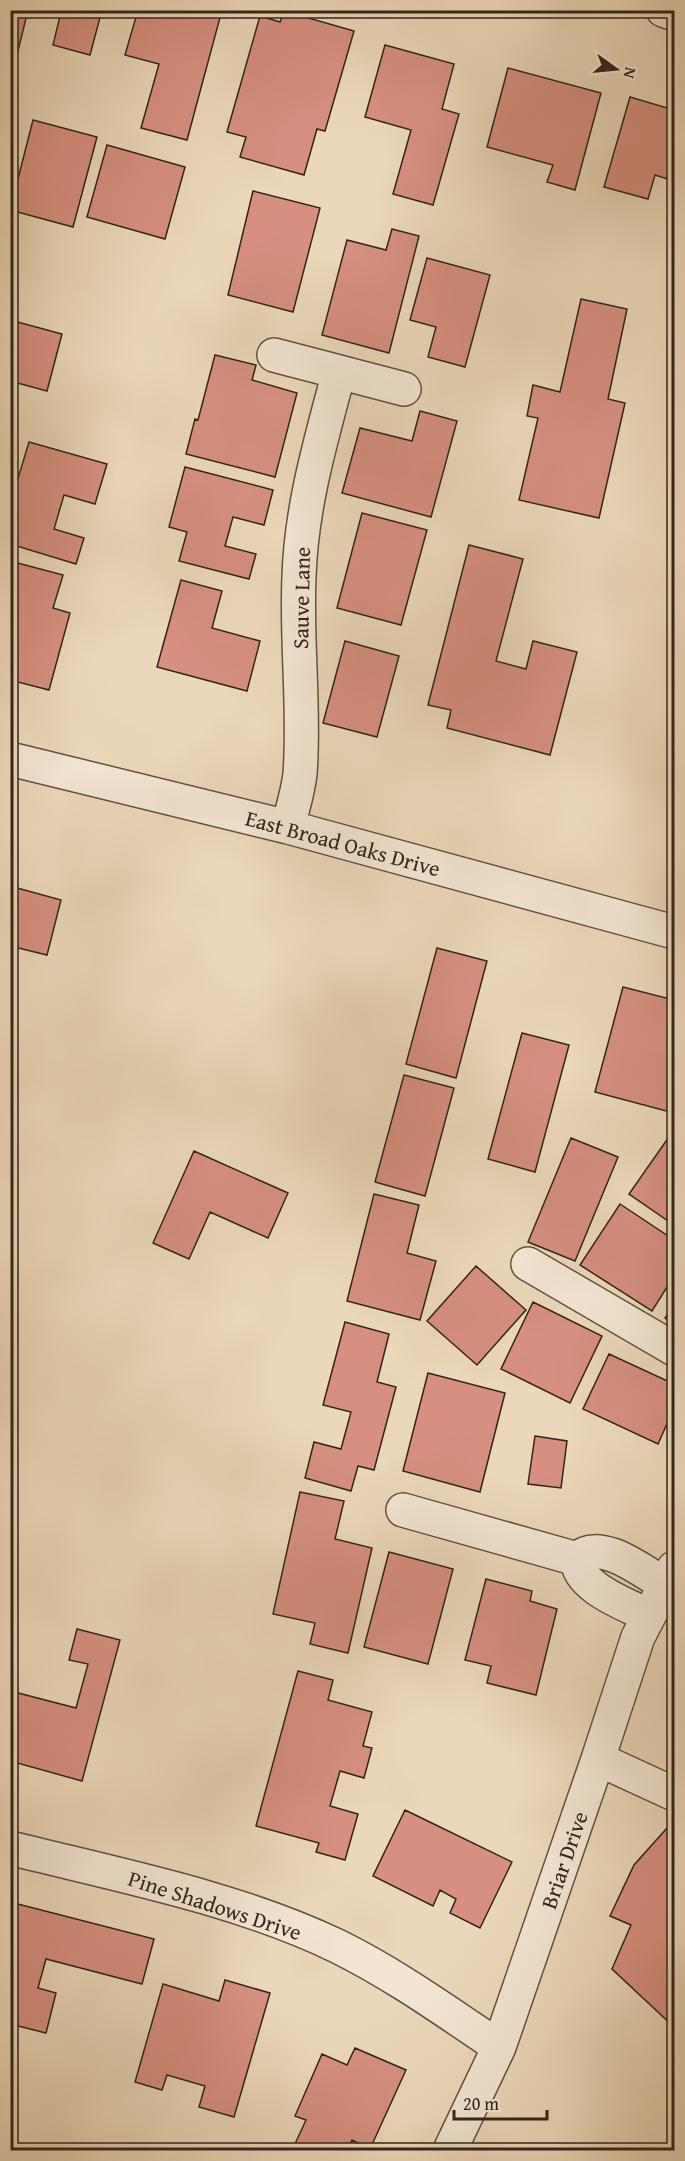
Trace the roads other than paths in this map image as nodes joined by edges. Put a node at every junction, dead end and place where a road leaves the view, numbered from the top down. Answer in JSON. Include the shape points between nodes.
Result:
{"nodes":[{"id":1,"x":663,"y":10,"type":"edge"},
{"id":2,"x":675,"y":14,"type":"edge"},
{"id":3,"x":274,"y":355,"type":"dead end"},
{"id":4,"x":339,"y":372,"type":"junction"},
{"id":5,"x":404,"y":389,"type":"dead end"},
{"id":6,"x":10,"y":759,"type":"edge"},
{"id":7,"x":288,"y":827,"type":"junction"},
{"id":8,"x":675,"y":932,"type":"edge"},
{"id":9,"x":528,"y":1264,"type":"dead end"},
{"id":10,"x":675,"y":1349,"type":"edge"},
{"id":11,"x":403,"y":1510,"type":"dead end"},
{"id":12,"x":577,"y":1559,"type":"junction"},
{"id":13,"x":670,"y":1576,"type":"edge"},
{"id":14,"x":648,"y":1616,"type":"junction"},
{"id":15,"x":598,"y":1759,"type":"junction"},
{"id":16,"x":675,"y":1794,"type":"edge"},
{"id":17,"x":10,"y":1848,"type":"edge"},
{"id":18,"x":499,"y":2047,"type":"junction"},
{"id":19,"x":450,"y":2151,"type":"edge"}],
"edges":[{"from":1,"to":2,"type":"street"},
{"from":3,"to":4,"type":"street"},
{"from":4,"to":5,"type":"street"},
{"from":4,"to":7,"type":"street","name":"Sauve Lane","via":[[303,522],[298,578],[300,776]]},
{"from":6,"to":7,"type":"street","name":"East Broad Oaks Drive"},
{"from":7,"to":8,"type":"street","name":"East Broad Oaks Drive"},
{"from":9,"to":10,"type":"street"},
{"from":11,"to":12,"type":"street"},
{"from":12,"to":13,"type":"street","via":[[594,1551],[612,1554]]},
{"from":12,"to":14,"type":"street","via":[[577,1567],[592,1587]]},
{"from":13,"to":14,"type":"street","name":"Briar Drive"},
{"from":14,"to":15,"type":"street","name":"Briar Drive"},
{"from":15,"to":16,"type":"street"},
{"from":15,"to":18,"type":"street","name":"Briar Drive"},
{"from":17,"to":18,"type":"street","name":"Pine Shadows Drive","via":[[146,1881],[253,1913],[337,1946],[405,1984]]},
{"from":18,"to":19,"type":"street","name":"Briar Drive"}]}
